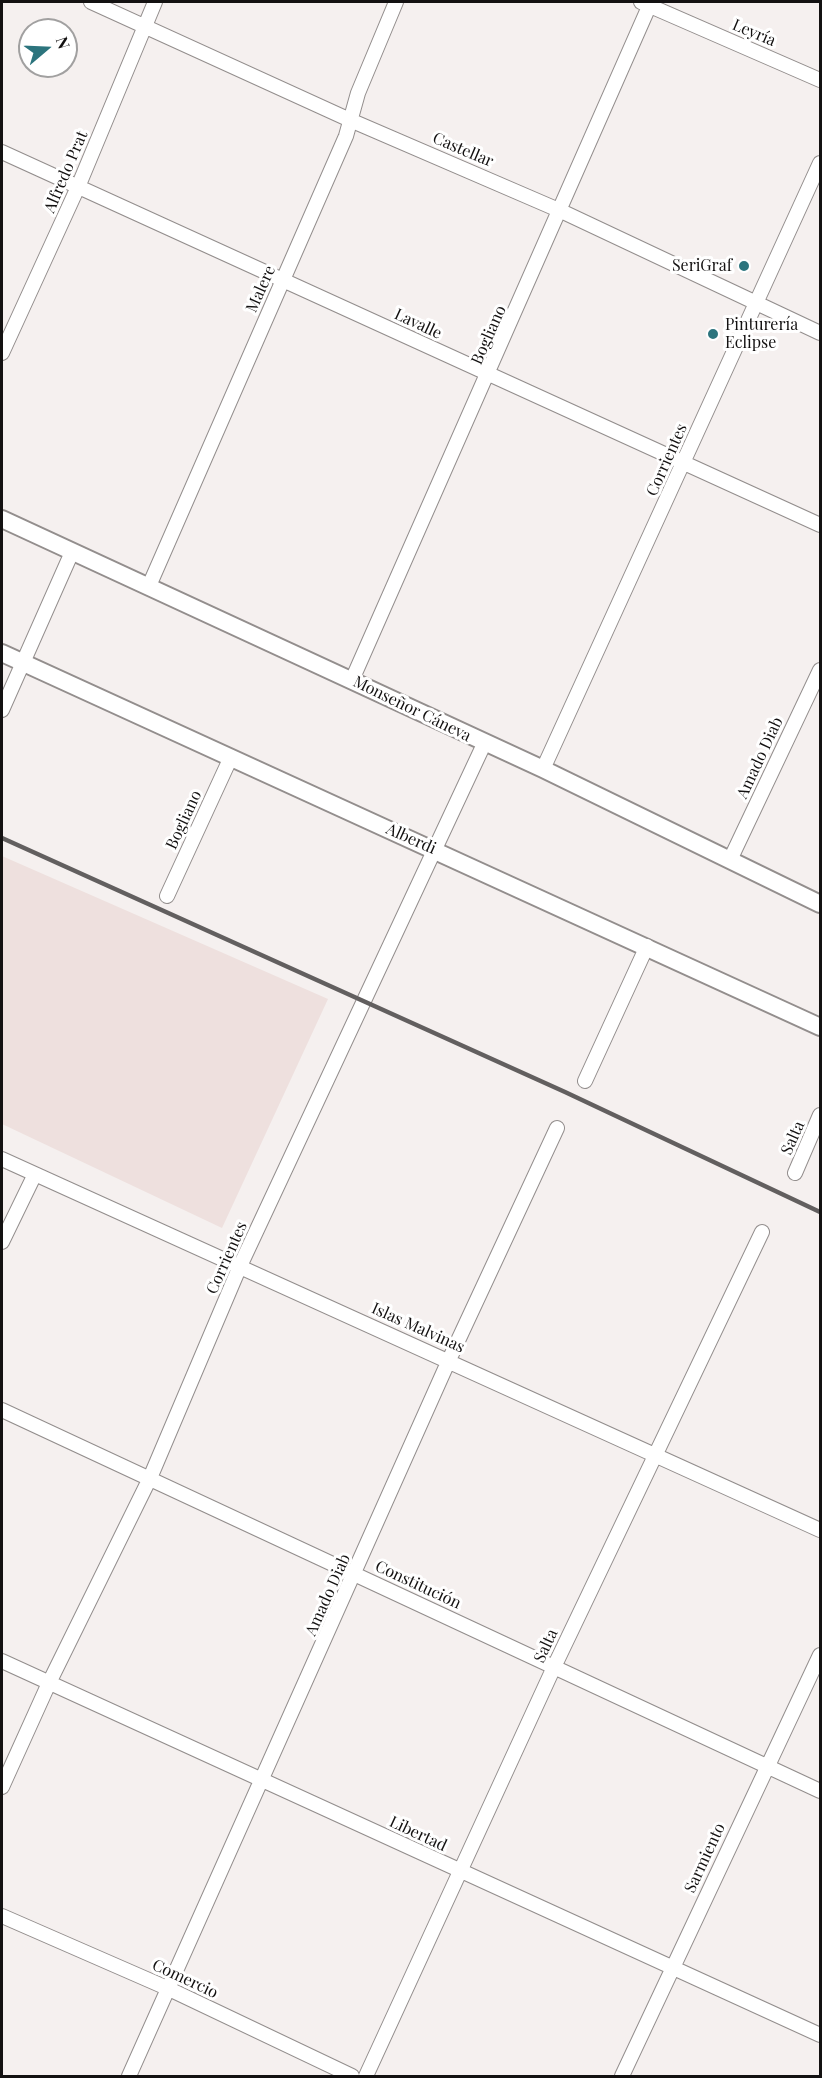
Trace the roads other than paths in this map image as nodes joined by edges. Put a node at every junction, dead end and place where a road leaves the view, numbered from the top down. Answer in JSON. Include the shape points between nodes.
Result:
{"nodes":[{"id":1,"x":91,"y":2,"type":"edge"},
{"id":2,"x":155,"y":2,"type":"edge"},
{"id":3,"x":396,"y":2,"type":"edge"},
{"id":4,"x":647,"y":3,"type":"edge"},
{"id":5,"x":144,"y":26,"type":"junction"},
{"id":6,"x":820,"y":80,"type":"edge"},
{"id":7,"x":350,"y":120,"type":"junction"},
{"id":8,"x":2,"y":152,"type":"edge"},
{"id":9,"x":820,"y":164,"type":"edge"},
{"id":10,"x":78,"y":187,"type":"junction"},
{"id":11,"x":561,"y":210,"type":"junction"},
{"id":12,"x":284,"y":279,"type":"junction"},
{"id":13,"x":754,"y":304,"type":"junction"},
{"id":14,"x":820,"y":333,"type":"edge"},
{"id":15,"x":2,"y":353,"type":"edge"},
{"id":16,"x":489,"y":375,"type":"junction"},
{"id":17,"x":684,"y":464,"type":"junction"},
{"id":18,"x":2,"y":519,"type":"edge"},
{"id":19,"x":820,"y":525,"type":"edge"},
{"id":20,"x":72,"y":552,"type":"junction"},
{"id":21,"x":149,"y":586,"type":"junction"},
{"id":22,"x":2,"y":653,"type":"edge"},
{"id":23,"x":22,"y":663,"type":"junction"},
{"id":24,"x":820,"y":670,"type":"edge"},
{"id":25,"x":352,"y":680,"type":"junction"},
{"id":26,"x":2,"y":710,"type":"edge"},
{"id":27,"x":484,"y":744,"type":"junction"},
{"id":28,"x":231,"y":757,"type":"junction"},
{"id":29,"x":543,"y":769,"type":"junction"},
{"id":30,"x":435,"y":850,"type":"junction"},
{"id":31,"x":730,"y":861,"type":"junction"},
{"id":32,"x":167,"y":896,"type":"dead end"},
{"id":33,"x":820,"y":904,"type":"edge"},
{"id":34,"x":647,"y":946,"type":"junction"},
{"id":35,"x":820,"y":1027,"type":"edge"},
{"id":36,"x":585,"y":1081,"type":"dead end"},
{"id":37,"x":820,"y":1116,"type":"edge"},
{"id":38,"x":557,"y":1128,"type":"dead end"},
{"id":39,"x":2,"y":1159,"type":"edge"},
{"id":40,"x":795,"y":1173,"type":"dead end"},
{"id":41,"x":34,"y":1174,"type":"junction"},
{"id":42,"x":762,"y":1232,"type":"dead end"},
{"id":43,"x":2,"y":1242,"type":"edge"},
{"id":44,"x":240,"y":1266,"type":"junction"},
{"id":45,"x":449,"y":1360,"type":"junction"},
{"id":46,"x":2,"y":1410,"type":"edge"},
{"id":47,"x":655,"y":1453,"type":"junction"},
{"id":48,"x":150,"y":1478,"type":"junction"},
{"id":49,"x":820,"y":1530,"type":"edge"},
{"id":50,"x":356,"y":1573,"type":"junction"},
{"id":51,"x":820,"y":1655,"type":"edge"},
{"id":52,"x":2,"y":1661,"type":"edge"},
{"id":53,"x":554,"y":1667,"type":"junction"},
{"id":54,"x":49,"y":1683,"type":"junction"},
{"id":55,"x":766,"y":1765,"type":"junction"},
{"id":56,"x":262,"y":1779,"type":"junction"},
{"id":57,"x":2,"y":1787,"type":"edge"},
{"id":58,"x":820,"y":1791,"type":"edge"},
{"id":59,"x":460,"y":1872,"type":"junction"},
{"id":60,"x":2,"y":1916,"type":"edge"},
{"id":61,"x":672,"y":1969,"type":"junction"},
{"id":62,"x":167,"y":1988,"type":"junction"},
{"id":63,"x":820,"y":2035,"type":"edge"},
{"id":64,"x":129,"y":2076,"type":"edge"},
{"id":65,"x":352,"y":2076,"type":"edge"},
{"id":66,"x":366,"y":2076,"type":"edge"},
{"id":67,"x":622,"y":2076,"type":"edge"}],
"edges":[{"from":1,"to":5,"type":"street","name":"Castellar"},
{"from":2,"to":5,"type":"street","name":"Alfredo Prat"},
{"from":3,"to":7,"type":"street","name":"Malere"},
{"from":4,"to":6,"type":"street","name":"Leyría"},
{"from":4,"to":11,"type":"street","name":"Bogliano"},
{"from":5,"to":7,"type":"street","name":"Castellar"},
{"from":5,"to":10,"type":"street","name":"Alfredo Prat"},
{"from":7,"to":11,"type":"street","name":"Castellar"},
{"from":7,"to":12,"type":"street","name":"Malere"},
{"from":8,"to":10,"type":"street","name":"Lavalle"},
{"from":9,"to":13,"type":"street","name":"Corrientes"},
{"from":10,"to":12,"type":"street","name":"Lavalle"},
{"from":10,"to":15,"type":"street","name":"Alfredo Prat"},
{"from":11,"to":13,"type":"street","name":"Castellar"},
{"from":11,"to":16,"type":"street","name":"Bogliano"},
{"from":12,"to":16,"type":"street","name":"Lavalle"},
{"from":12,"to":21,"type":"street","name":"Malere"},
{"from":13,"to":14,"type":"street","name":"Castellar"},
{"from":13,"to":17,"type":"street","name":"Corrientes"},
{"from":16,"to":17,"type":"street","name":"Lavalle"},
{"from":16,"to":25,"type":"street","name":"Bogliano"},
{"from":17,"to":19,"type":"street","name":"Lavalle"},
{"from":17,"to":29,"type":"street","name":"Corrientes"},
{"from":18,"to":20,"type":"street","name":"Monseñor Cáneva"},
{"from":20,"to":21,"type":"street","name":"Monseñor Cáneva"},
{"from":20,"to":23,"type":"street"},
{"from":21,"to":25,"type":"street","name":"Monseñor Cáneva"},
{"from":22,"to":23,"type":"street","name":"Alberdi"},
{"from":23,"to":26,"type":"street"},
{"from":23,"to":28,"type":"street","name":"Alberdi"},
{"from":24,"to":31,"type":"street","name":"Amado Diab"},
{"from":25,"to":27,"type":"street","name":"Monseñor Cáneva"},
{"from":27,"to":29,"type":"street","name":"Monseñor Cáneva"},
{"from":27,"to":30,"type":"street","name":"Corrientes"},
{"from":28,"to":30,"type":"street","name":"Alberdi"},
{"from":28,"to":32,"type":"street","name":"Bogliano"},
{"from":29,"to":31,"type":"street","name":"Monseñor Cáneva"},
{"from":30,"to":34,"type":"street","name":"Alberdi"},
{"from":30,"to":44,"type":"street","name":"Corrientes"},
{"from":31,"to":33,"type":"street","name":"Monseñor Cáneva"},
{"from":34,"to":35,"type":"street","name":"Alberdi"},
{"from":34,"to":36,"type":"street"},
{"from":37,"to":40,"type":"street","name":"Salta"},
{"from":38,"to":45,"type":"street","name":"Amado Diab"},
{"from":39,"to":41,"type":"street","name":"Islas Malvinas"},
{"from":41,"to":43,"type":"street"},
{"from":41,"to":44,"type":"street","name":"Islas Malvinas"},
{"from":42,"to":47,"type":"street","name":"Salta"},
{"from":44,"to":45,"type":"street","name":"Islas Malvinas"},
{"from":44,"to":48,"type":"street","name":"Corrientes"},
{"from":45,"to":47,"type":"street","name":"Islas Malvinas"},
{"from":45,"to":50,"type":"street","name":"Amado Diab"},
{"from":46,"to":48,"type":"street","name":"Constitución"},
{"from":47,"to":49,"type":"street","name":"Islas Malvinas"},
{"from":47,"to":53,"type":"street","name":"Salta"},
{"from":48,"to":50,"type":"street","name":"Constitución"},
{"from":48,"to":54,"type":"street","name":"Corrientes"},
{"from":50,"to":53,"type":"street","name":"Constitución"},
{"from":50,"to":56,"type":"street","name":"Amado Diab"},
{"from":51,"to":55,"type":"street","name":"Sarmiento"},
{"from":52,"to":54,"type":"street","name":"Libertad"},
{"from":53,"to":55,"type":"street","name":"Constitución"},
{"from":53,"to":59,"type":"street","name":"Salta"},
{"from":54,"to":56,"type":"street","name":"Libertad"},
{"from":54,"to":57,"type":"street","name":"Corrientes"},
{"from":55,"to":58,"type":"street","name":"Constitución"},
{"from":55,"to":61,"type":"street","name":"Sarmiento"},
{"from":56,"to":59,"type":"street","name":"Libertad"},
{"from":56,"to":62,"type":"street","name":"Amado Diab"},
{"from":59,"to":61,"type":"street","name":"Libertad"},
{"from":59,"to":66,"type":"street","name":"Salta"},
{"from":60,"to":62,"type":"street","name":"Comercio"},
{"from":61,"to":63,"type":"street","name":"Libertad"},
{"from":61,"to":67,"type":"street","name":"Sarmiento"},
{"from":62,"to":64,"type":"street","name":"Amado Diab"},
{"from":62,"to":65,"type":"street","name":"Comercio"}]}
